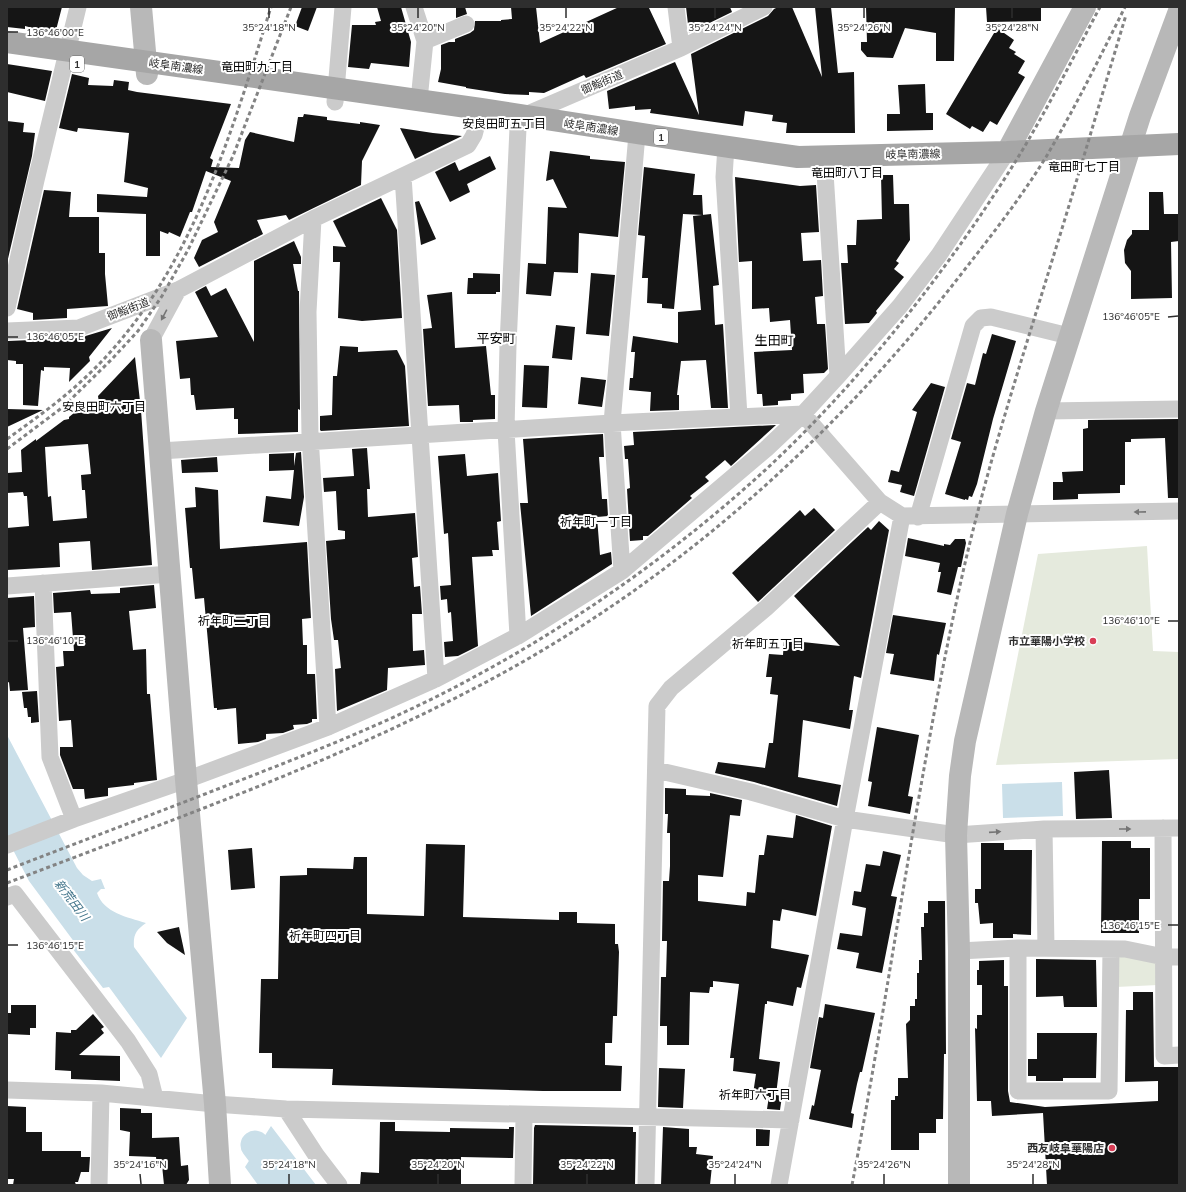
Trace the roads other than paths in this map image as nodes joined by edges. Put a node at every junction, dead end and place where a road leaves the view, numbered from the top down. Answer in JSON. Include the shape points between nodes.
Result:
{"nodes":[{"id":1,"x":78,"y":7,"type":"edge"},
{"id":2,"x":141,"y":7,"type":"edge"},
{"id":3,"x":343,"y":7,"type":"edge"},
{"id":4,"x":414,"y":7,"type":"edge"},
{"id":5,"x":676,"y":7,"type":"edge"},
{"id":6,"x":764,"y":7,"type":"edge"},
{"id":7,"x":1085,"y":7,"type":"edge"},
{"id":8,"x":1179,"y":11,"type":"edge"},
{"id":9,"x":466,"y":24,"type":"dead end"},
{"id":10,"x":425,"y":41,"type":"junction"},
{"id":11,"x":7,"y":42,"type":"edge"},
{"id":12,"x":681,"y":48,"type":"junction"},
{"id":13,"x":7,"y":55,"type":"edge"},
{"id":14,"x":67,"y":57,"type":"junction"},
{"id":15,"x":147,"y":68,"type":"junction"},
{"id":16,"x":336,"y":95,"type":"junction"},
{"id":17,"x":419,"y":100,"type":"junction"},
{"id":18,"x":480,"y":115,"type":"junction"},
{"id":19,"x":521,"y":122,"type":"junction"},
{"id":20,"x":637,"y":140,"type":"junction"},
{"id":21,"x":1179,"y":144,"type":"edge"},
{"id":22,"x":1128,"y":152,"type":"junction"},
{"id":23,"x":725,"y":153,"type":"junction"},
{"id":24,"x":1179,"y":157,"type":"edge"},
{"id":25,"x":1003,"y":158,"type":"junction"},
{"id":26,"x":824,"y":163,"type":"junction"},
{"id":27,"x":403,"y":176,"type":"junction"},
{"id":28,"x":313,"y":219,"type":"junction"},
{"id":29,"x":178,"y":290,"type":"junction"},
{"id":30,"x":7,"y":308,"type":"edge"},
{"id":31,"x":7,"y":331,"type":"edge"},
{"id":32,"x":1069,"y":336,"type":"junction"},
{"id":33,"x":151,"y":340,"type":"joint"},
{"id":34,"x":838,"y":376,"type":"junction"},
{"id":35,"x":1179,"y":409,"type":"edge"},
{"id":36,"x":1046,"y":411,"type":"junction"},
{"id":37,"x":803,"y":414,"type":"junction"},
{"id":38,"x":739,"y":416,"type":"junction"},
{"id":39,"x":612,"y":423,"type":"junction"},
{"id":40,"x":506,"y":430,"type":"junction"},
{"id":41,"x":420,"y":435,"type":"junction"},
{"id":42,"x":311,"y":442,"type":"junction"},
{"id":43,"x":160,"y":451,"type":"junction"},
{"id":44,"x":880,"y":502,"type":"junction"},
{"id":45,"x":1179,"y":511,"type":"edge"},
{"id":46,"x":1017,"y":514,"type":"junction"},
{"id":47,"x":910,"y":516,"type":"junction"},
{"id":48,"x":622,"y":571,"type":"junction"},
{"id":49,"x":170,"y":574,"type":"junction"},
{"id":50,"x":42,"y":583,"type":"junction"},
{"id":51,"x":7,"y":586,"type":"edge"},
{"id":52,"x":518,"y":636,"type":"junction"},
{"id":53,"x":436,"y":679,"type":"junction"},
{"id":54,"x":328,"y":727,"type":"junction"},
{"id":55,"x":656,"y":770,"type":"junction"},
{"id":56,"x":186,"y":780,"type":"junction"},
{"id":57,"x":74,"y":819,"type":"junction"},
{"id":58,"x":844,"y":819,"type":"junction"},
{"id":59,"x":1171,"y":828,"type":"edge"},
{"id":60,"x":1044,"y":829,"type":"junction"},
{"id":61,"x":956,"y":835,"type":"junction"},
{"id":62,"x":7,"y":845,"type":"edge"},
{"id":63,"x":7,"y":897,"type":"edge"},
{"id":64,"x":1018,"y":948,"type":"junction"},
{"id":65,"x":1046,"y":948,"type":"junction"},
{"id":66,"x":1111,"y":949,"type":"junction"},
{"id":67,"x":959,"y":951,"type":"junction"},
{"id":68,"x":1171,"y":957,"type":"edge"},
{"id":69,"x":1179,"y":1055,"type":"edge"},
{"id":70,"x":7,"y":1090,"type":"edge"},
{"id":71,"x":102,"y":1093,"type":"junction"},
{"id":72,"x":155,"y":1098,"type":"junction"},
{"id":73,"x":215,"y":1104,"type":"junction"},
{"id":74,"x":286,"y":1109,"type":"junction"},
{"id":75,"x":524,"y":1115,"type":"junction"},
{"id":76,"x":647,"y":1117,"type":"junction"},
{"id":77,"x":791,"y":1120,"type":"junction"},
{"id":78,"x":99,"y":1185,"type":"edge"},
{"id":79,"x":220,"y":1185,"type":"edge"},
{"id":80,"x":339,"y":1185,"type":"edge"},
{"id":81,"x":523,"y":1185,"type":"edge"},
{"id":82,"x":646,"y":1185,"type":"edge"},
{"id":83,"x":779,"y":1185,"type":"edge"},
{"id":84,"x":959,"y":1185,"type":"edge"}],
"edges":[{"from":1,"to":14,"type":"street"},
{"from":2,"to":15,"type":"street"},
{"from":3,"to":16,"type":"street"},
{"from":4,"to":10,"type":"street"},
{"from":5,"to":12,"type":"street"},
{"from":6,"to":12,"type":"street","name":"御鮨街道"},
{"from":7,"to":25,"type":"street"},
{"from":8,"to":22,"type":"street"},
{"from":9,"to":10,"type":"street"},
{"from":10,"to":17,"type":"street"},
{"from":11,"to":14,"type":"main road","name":"岐阜南濃線","number":"1"},
{"from":12,"to":19,"type":"street","name":"御鮨街道"},
{"from":13,"to":14,"type":"main road","name":"岐阜南濃線","number":"1"},
{"from":14,"to":15,"type":"main road","name":"岐阜南濃線","number":"1"},
{"from":14,"to":30,"type":"street"},
{"from":15,"to":16,"type":"main road","name":"岐阜南濃線","number":"1"},
{"from":16,"to":17,"type":"main road","name":"岐阜南濃線","number":"1"},
{"from":16,"to":18,"type":"main road","name":"岐阜南濃線","number":"1"},
{"from":17,"to":18,"type":"main road","name":"岐阜南濃線","number":"1"},
{"from":18,"to":19,"type":"main road","name":"岐阜南濃線","number":"1"},
{"from":18,"to":27,"type":"street","name":"御鮨街道","via":[[468,145]]},
{"from":19,"to":20,"type":"main road","name":"岐阜南濃線","number":"1"},
{"from":19,"to":40,"type":"street","via":[[508,345]]},
{"from":20,"to":23,"type":"main road","name":"岐阜南濃線","number":"1"},
{"from":20,"to":39,"type":"street"},
{"from":21,"to":22,"type":"main road","name":"岐阜南濃線","number":"1"},
{"from":22,"to":24,"type":"main road","name":"岐阜南濃線","number":"1"},
{"from":22,"to":25,"type":"main road","name":"岐阜南濃線","number":"1"},
{"from":22,"to":32,"type":"street"},
{"from":23,"to":26,"type":"main road","name":"岐阜南濃線","number":"1","via":[[798,156]]},
{"from":23,"to":38,"type":"street","via":[[724,177]]},
{"from":25,"to":26,"type":"main road","name":"岐阜南濃線","number":"1"},
{"from":25,"to":34,"type":"street","via":[[939,255],[900,306]]},
{"from":26,"to":34,"type":"street"},
{"from":27,"to":28,"type":"street","name":"御鮨街道"},
{"from":27,"to":41,"type":"street"},
{"from":28,"to":29,"type":"street","name":"御鮨街道"},
{"from":28,"to":42,"type":"street","via":[[308,312]]},
{"from":29,"to":31,"type":"street","name":"御鮨街道","via":[[79,328]]},
{"from":29,"to":33,"type":"street","one_way":true},
{"from":32,"to":36,"type":"street"},
{"from":32,"to":47,"type":"street","via":[[991,317],[981,318],[973,326]]},
{"from":33,"to":43,"type":"street"},
{"from":34,"to":37,"type":"street"},
{"from":35,"to":36,"type":"street"},
{"from":36,"to":46,"type":"street"},
{"from":37,"to":38,"type":"street"},
{"from":37,"to":44,"type":"street"},
{"from":37,"to":48,"type":"street","via":[[766,449]]},
{"from":38,"to":39,"type":"street"},
{"from":39,"to":40,"type":"street"},
{"from":39,"to":48,"type":"street"},
{"from":40,"to":41,"type":"street"},
{"from":40,"to":52,"type":"street"},
{"from":41,"to":42,"type":"street"},
{"from":41,"to":53,"type":"street"},
{"from":42,"to":43,"type":"street"},
{"from":42,"to":54,"type":"street"},
{"from":43,"to":49,"type":"street"},
{"from":44,"to":47,"type":"street"},
{"from":44,"to":55,"type":"street","via":[[766,608],[672,688],[657,706]]},
{"from":45,"to":46,"type":"street","one_way":true},
{"from":46,"to":47,"type":"street"},
{"from":46,"to":61,"type":"street","via":[[965,741]]},
{"from":47,"to":58,"type":"street"},
{"from":48,"to":52,"type":"street"},
{"from":49,"to":50,"type":"street"},
{"from":49,"to":56,"type":"street"},
{"from":50,"to":51,"type":"street"},
{"from":50,"to":57,"type":"street","via":[[50,757]]},
{"from":52,"to":53,"type":"street"},
{"from":53,"to":54,"type":"street"},
{"from":54,"to":56,"type":"street"},
{"from":55,"to":58,"type":"street","via":[[751,792]]},
{"from":55,"to":76,"type":"street"},
{"from":56,"to":57,"type":"street"},
{"from":56,"to":73,"type":"street"},
{"from":57,"to":62,"type":"street"},
{"from":58,"to":61,"type":"street"},
{"from":58,"to":77,"type":"street"},
{"from":60,"to":59,"type":"street","one_way":true},
{"from":59,"to":68,"type":"street"},
{"from":61,"to":60,"type":"street","one_way":true},
{"from":60,"to":65,"type":"street"},
{"from":61,"to":67,"type":"street"},
{"from":63,"to":72,"type":"street","via":[[15,894],[128,1041],[149,1074]]},
{"from":64,"to":65,"type":"street"},
{"from":64,"to":66,"type":"street","via":[[1018,1091],[1109,1090]]},
{"from":64,"to":67,"type":"street"},
{"from":65,"to":66,"type":"street"},
{"from":66,"to":68,"type":"street"},
{"from":67,"to":84,"type":"street"},
{"from":68,"to":69,"type":"street","via":[[1164,1056]]},
{"from":70,"to":71,"type":"street"},
{"from":71,"to":72,"type":"street"},
{"from":71,"to":78,"type":"street"},
{"from":72,"to":73,"type":"street"},
{"from":73,"to":74,"type":"street"},
{"from":73,"to":79,"type":"street"},
{"from":74,"to":75,"type":"street"},
{"from":74,"to":80,"type":"street"},
{"from":75,"to":76,"type":"street"},
{"from":75,"to":81,"type":"street"},
{"from":76,"to":77,"type":"street"},
{"from":76,"to":82,"type":"street"},
{"from":77,"to":83,"type":"street"}]}
